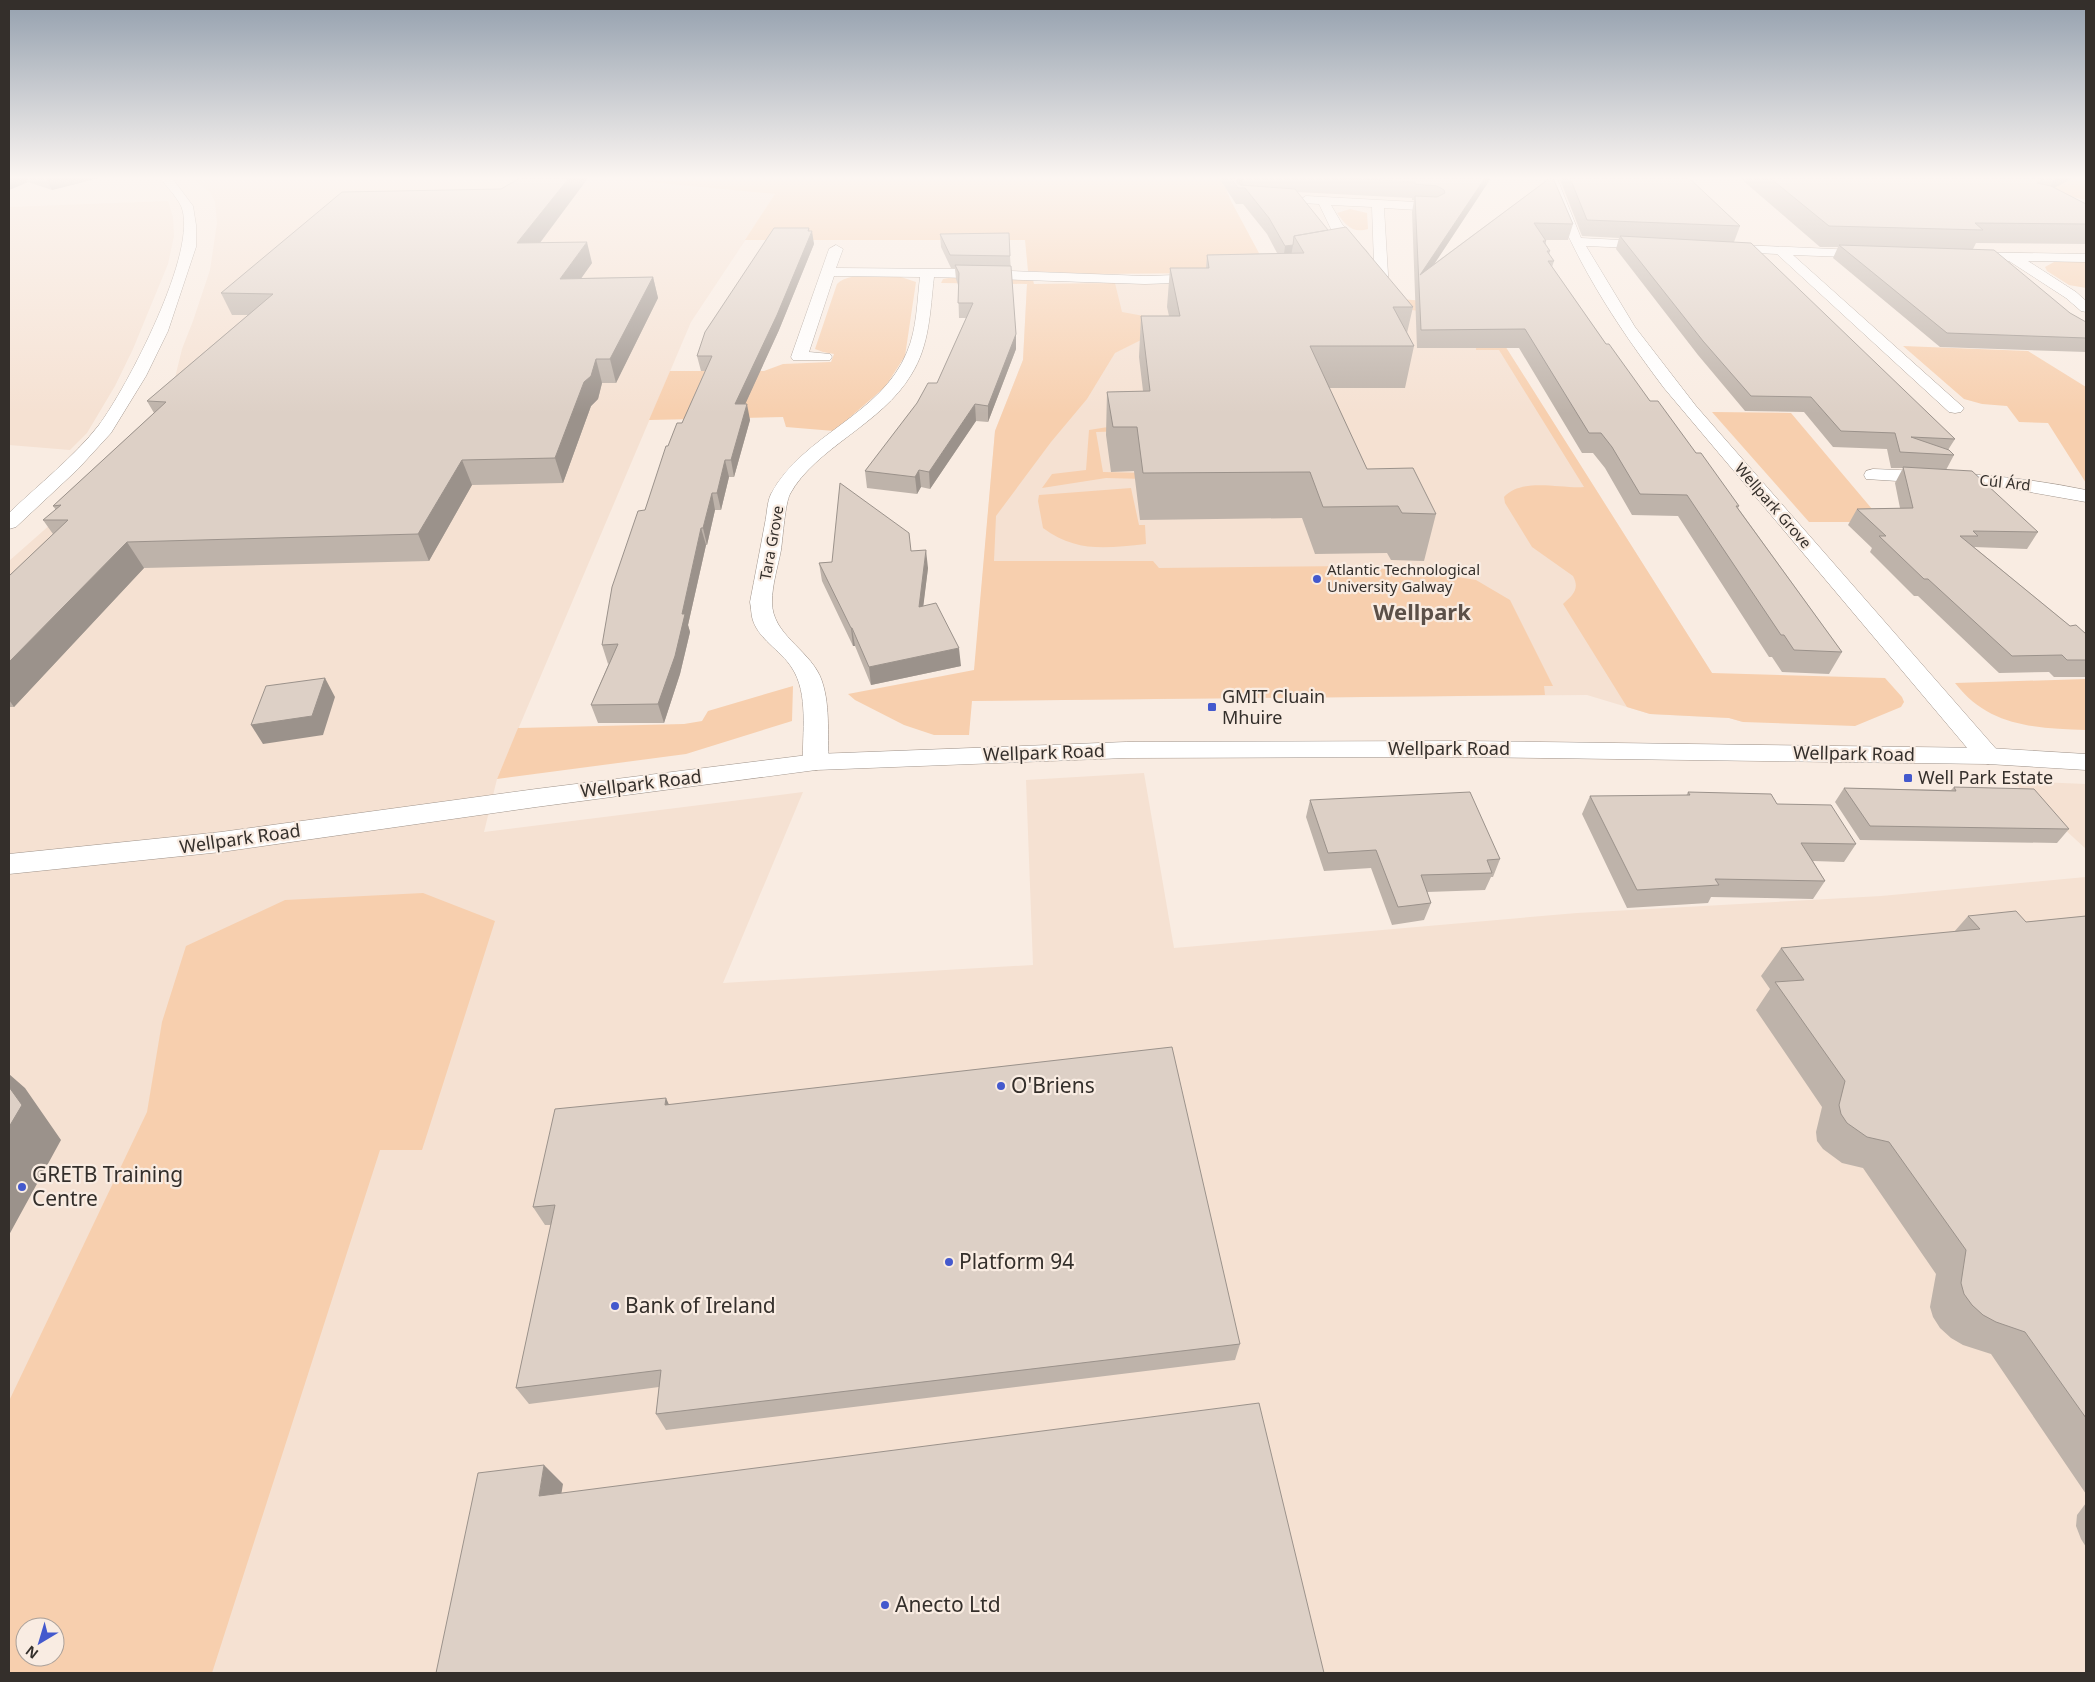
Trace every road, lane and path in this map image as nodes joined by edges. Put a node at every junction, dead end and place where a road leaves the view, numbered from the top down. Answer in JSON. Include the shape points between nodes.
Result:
{"nodes":[{"id":1,"x":187,"y":256,"type":"edge"},
{"id":2,"x":834,"y":256,"type":"edge"},
{"id":3,"x":1350,"y":256,"type":"edge"},
{"id":4,"x":1381,"y":256,"type":"edge"},
{"id":5,"x":1584,"y":256,"type":"edge"},
{"id":6,"x":1787,"y":256,"type":"edge"},
{"id":7,"x":1964,"y":256,"type":"edge"},
{"id":8,"x":1343,"y":258,"type":"edge"},
{"id":9,"x":2012,"y":258,"type":"junction"},
{"id":10,"x":2086,"y":258,"type":"edge"},
{"id":11,"x":829,"y":272,"type":"junction"},
{"id":12,"x":928,"y":273,"type":"junction"},
{"id":13,"x":1220,"y":278,"type":"edge"},
{"id":14,"x":1382,"y":291,"type":"edge"},
{"id":15,"x":2086,"y":294,"type":"edge"},
{"id":16,"x":2071,"y":295,"type":"junction"},
{"id":17,"x":2086,"y":308,"type":"edge"},
{"id":18,"x":824,"y":357,"type":"dead end"},
{"id":19,"x":1955,"y":408,"type":"dead end"},
{"id":20,"x":1907,"y":457,"type":"edge"},
{"id":21,"x":1873,"y":475,"type":"dead end"},
{"id":22,"x":1924,"y":477,"type":"junction"},
{"id":23,"x":2086,"y":496,"type":"edge"},
{"id":24,"x":9,"y":523,"type":"edge"},
{"id":25,"x":1988,"y":756,"type":"junction"},
{"id":26,"x":816,"y":762,"type":"junction"},
{"id":27,"x":2086,"y":762,"type":"edge"},
{"id":28,"x":9,"y":864,"type":"edge"}],
"edges":[{"from":1,"to":24,"type":"street","via":[[160,331],[138,376],[105,429]]},
{"from":2,"to":11,"type":"street"},
{"from":3,"to":8,"type":"street"},
{"from":4,"to":14,"type":"street"},
{"from":5,"to":25,"type":"street","name":"Wellpark Grove","via":[[1640,344],[1685,404]]},
{"from":6,"to":19,"type":"street"},
{"from":7,"to":9,"type":"street"},
{"from":9,"to":10,"type":"street"},
{"from":9,"to":16,"type":"street"},
{"from":11,"to":12,"type":"street"},
{"from":11,"to":18,"type":"street","via":[[799,357]]},
{"from":12,"to":13,"type":"street","via":[[1146,280]]},
{"from":12,"to":26,"type":"street","name":"Tara Grove","via":[[918,340],[902,377],[877,406],[802,467],[780,495],[761,602],[763,618],[809,679],[813,690]]},
{"from":15,"to":16,"type":"street"},
{"from":16,"to":17,"type":"street"},
{"from":20,"to":22,"type":"street"},
{"from":21,"to":22,"type":"street","name":"Cúl Árd"},
{"from":22,"to":23,"type":"street","name":"Cúl Árd","via":[[2047,488]]},
{"from":25,"to":26,"type":"street","name":"Wellpark Road","via":[[1359,749],[1126,750]]},
{"from":25,"to":27,"type":"street","name":"Wellpark Road"},
{"from":26,"to":28,"type":"street","name":"Wellpark Road","via":[[212,843]]}]}
